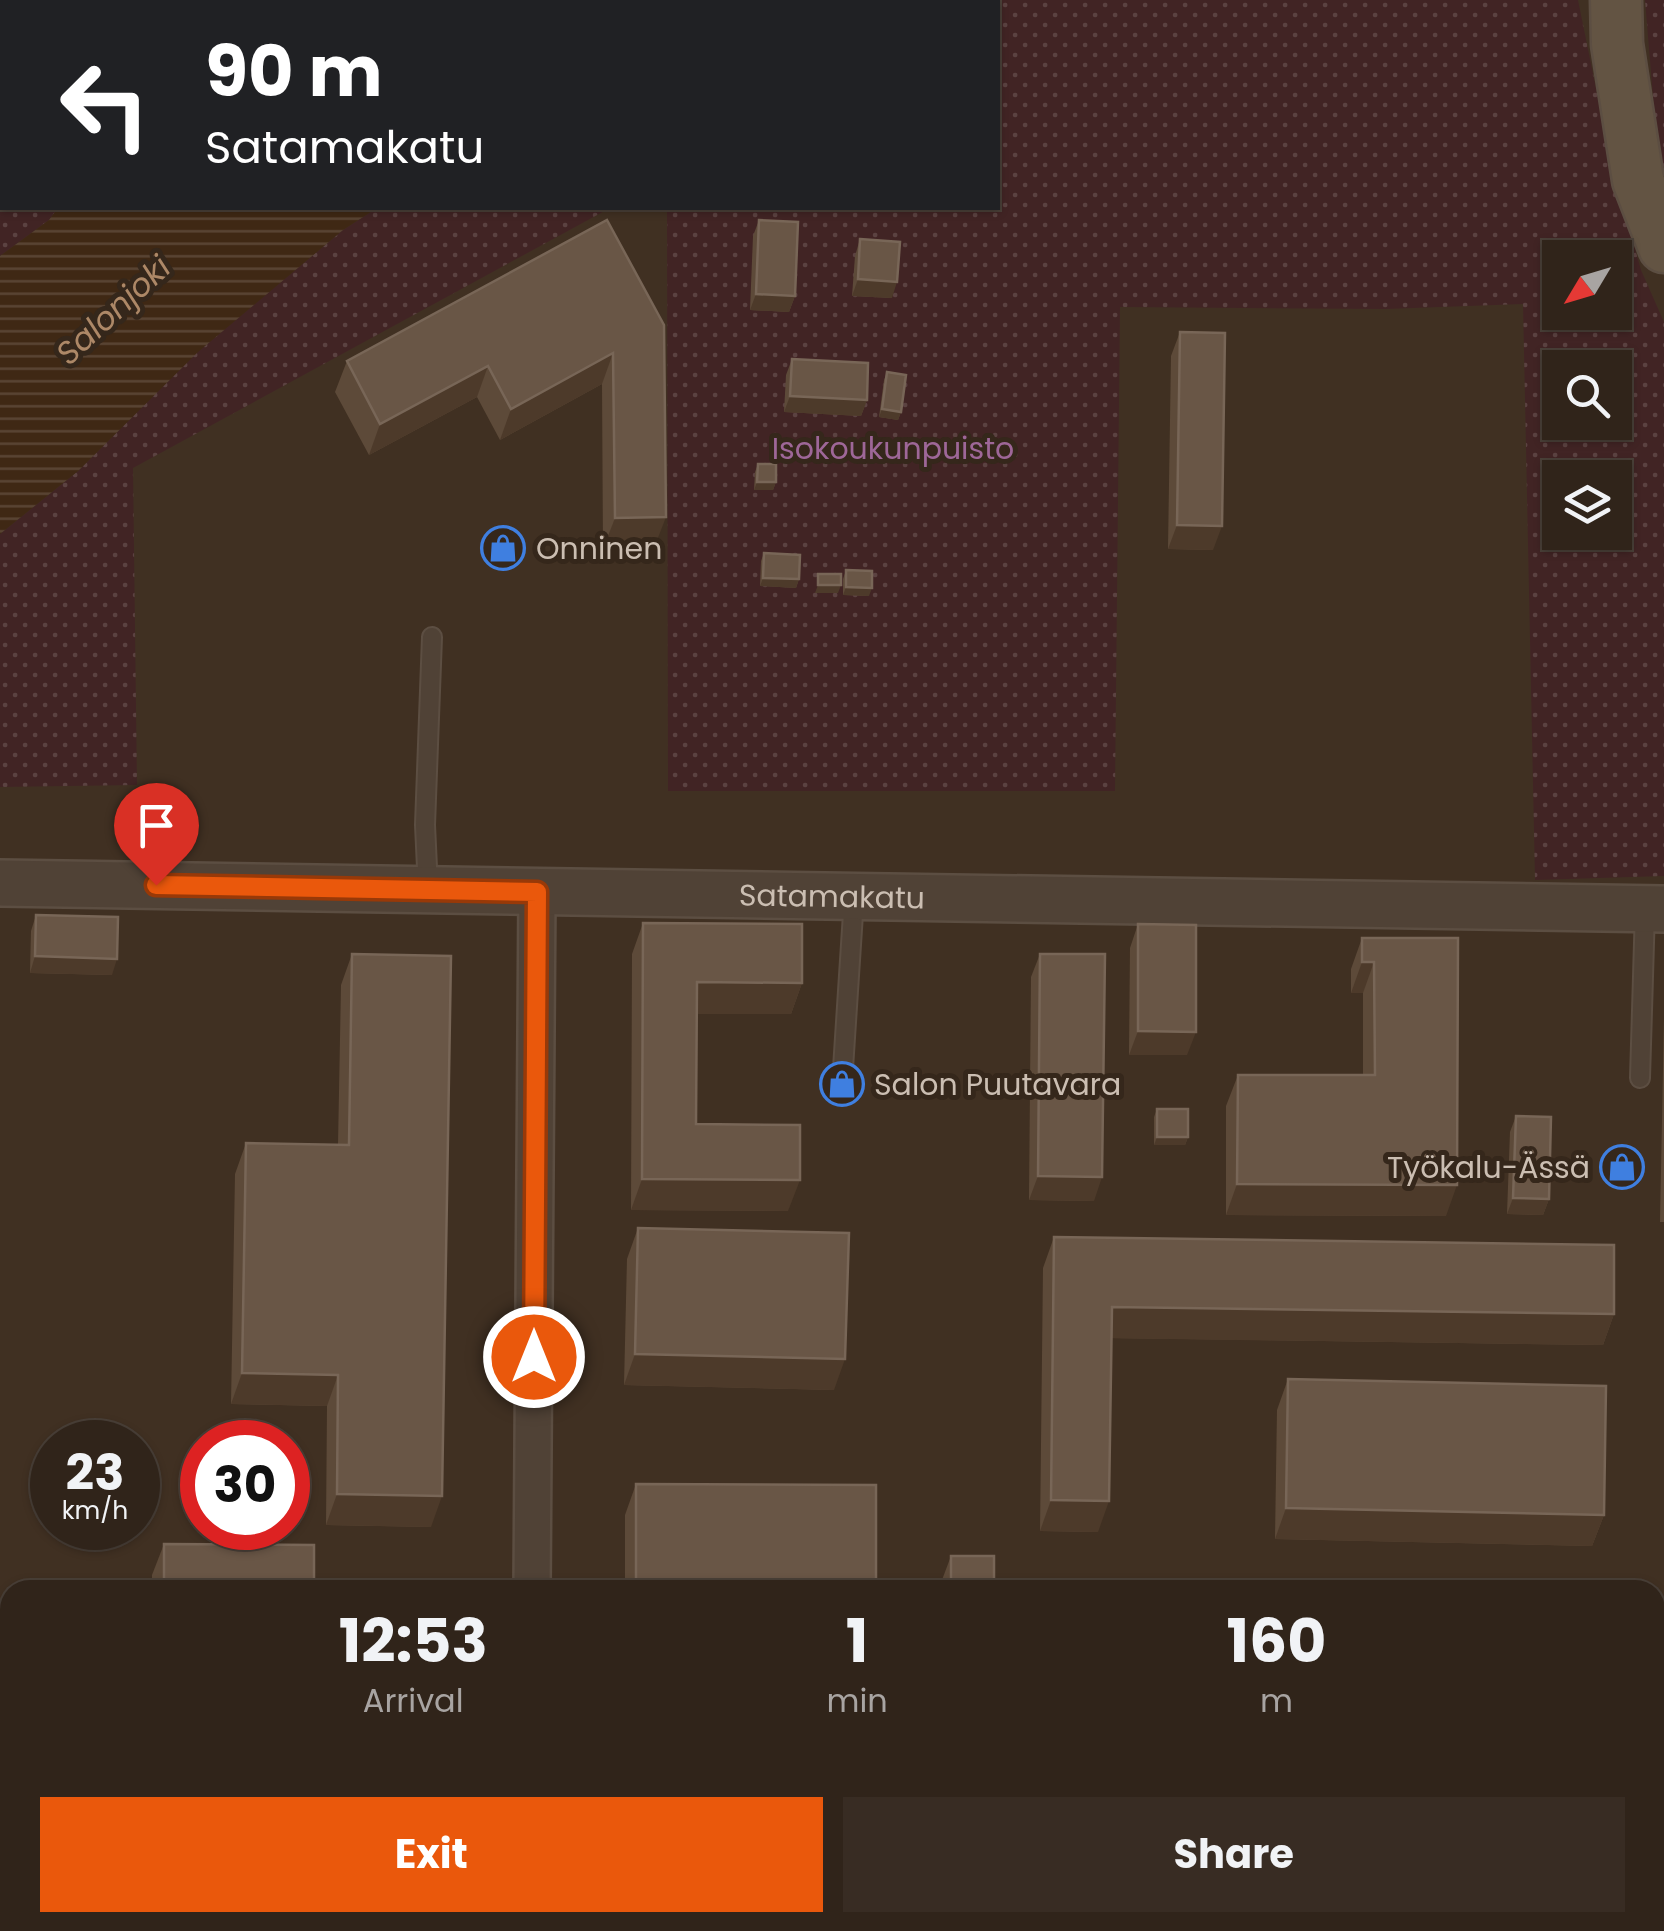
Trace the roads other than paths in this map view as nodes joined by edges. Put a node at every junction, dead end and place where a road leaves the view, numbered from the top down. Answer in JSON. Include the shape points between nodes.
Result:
{"nodes":[{"id":1,"x":1616,"y":0,"type":"edge"},
{"id":2,"x":1664,"y":247,"type":"edge"},
{"id":3,"x":432,"y":637,"type":"dead end"},
{"id":4,"x":0,"y":883,"type":"edge"},
{"id":5,"x":428,"y":889,"type":"junction"},
{"id":6,"x":537,"y":892,"type":"junction"},
{"id":7,"x":854,"y":898,"type":"junction"},
{"id":8,"x":1654,"y":909,"type":"edge"},
{"id":9,"x":1640,"y":1078,"type":"dead end"},
{"id":10,"x":842,"y":1084,"type":"dead end"},
{"id":11,"x":532,"y":1580,"type":"edge"}],
"edges":[{"from":1,"to":2,"type":"main road","via":[[1616,44],[1638,180]]},
{"from":3,"to":5,"type":"lane"},
{"from":4,"to":5,"type":"street","name":"Satamakatu"},
{"from":5,"to":6,"type":"street","name":"Satamakatu"},
{"from":6,"to":7,"type":"street","name":"Satamakatu"},
{"from":6,"to":11,"type":"street"},
{"from":7,"to":8,"type":"street","name":"Satamakatu"},
{"from":7,"to":10,"type":"lane"},
{"from":8,"to":9,"type":"lane"}]}
